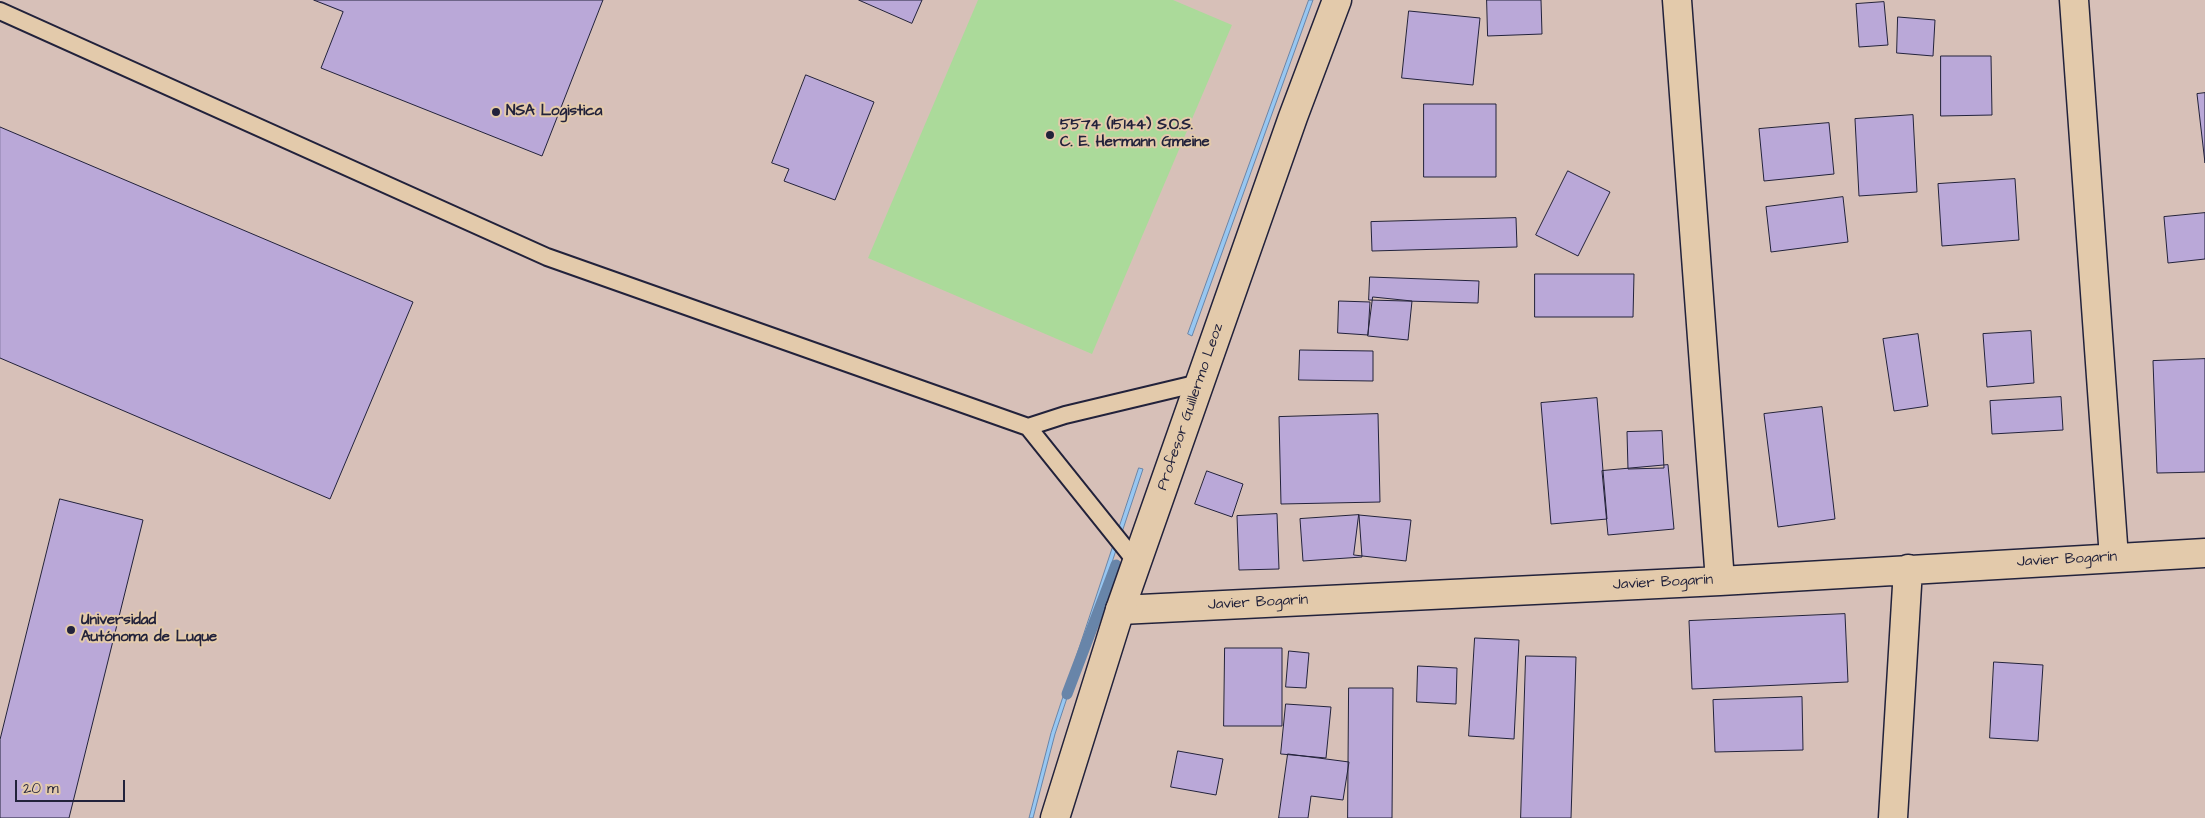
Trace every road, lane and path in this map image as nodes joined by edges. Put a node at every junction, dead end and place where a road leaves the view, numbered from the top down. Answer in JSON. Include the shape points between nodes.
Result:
{"nodes":[{"id":1,"x":1338,"y":0,"type":"edge"},
{"id":2,"x":1677,"y":0,"type":"edge"},
{"id":3,"x":2074,"y":0,"type":"edge"},
{"id":4,"x":0,"y":11,"type":"edge"},
{"id":5,"x":1199,"y":383,"type":"junction"},
{"id":6,"x":1028,"y":427,"type":"junction"},
{"id":7,"x":2205,"y":553,"type":"edge"},
{"id":8,"x":2114,"y":558,"type":"junction"},
{"id":9,"x":1136,"y":562,"type":"junction"},
{"id":10,"x":1908,"y":569,"type":"junction"},
{"id":11,"x":1720,"y":580,"type":"junction"},
{"id":12,"x":1120,"y":610,"type":"junction"},
{"id":13,"x":1055,"y":818,"type":"edge"},
{"id":14,"x":1894,"y":818,"type":"edge"}],
"edges":[{"from":1,"to":5,"type":"street","name":"Profesor Guillermo Leoz","via":[[1292,117]]},
{"from":2,"to":11,"type":"street"},
{"from":3,"to":8,"type":"street"},
{"from":4,"to":6,"type":"lane","via":[[547,257]]},
{"from":5,"to":6,"type":"lane"},
{"from":5,"to":9,"type":"street","name":"Profesor Guillermo Leoz"},
{"from":6,"to":9,"type":"lane"},
{"from":7,"to":8,"type":"street","name":"Javier Bogarín"},
{"from":8,"to":10,"type":"street","name":"Javier Bogarín"},
{"from":9,"to":12,"type":"street","name":"Profesor Guillermo Leoz"},
{"from":10,"to":11,"type":"street","name":"Javier Bogarín"},
{"from":10,"to":14,"type":"street"},
{"from":11,"to":12,"type":"street","name":"Javier Bogarín"},
{"from":12,"to":13,"type":"street","name":"Profesor Guillermo Leoz"}]}
